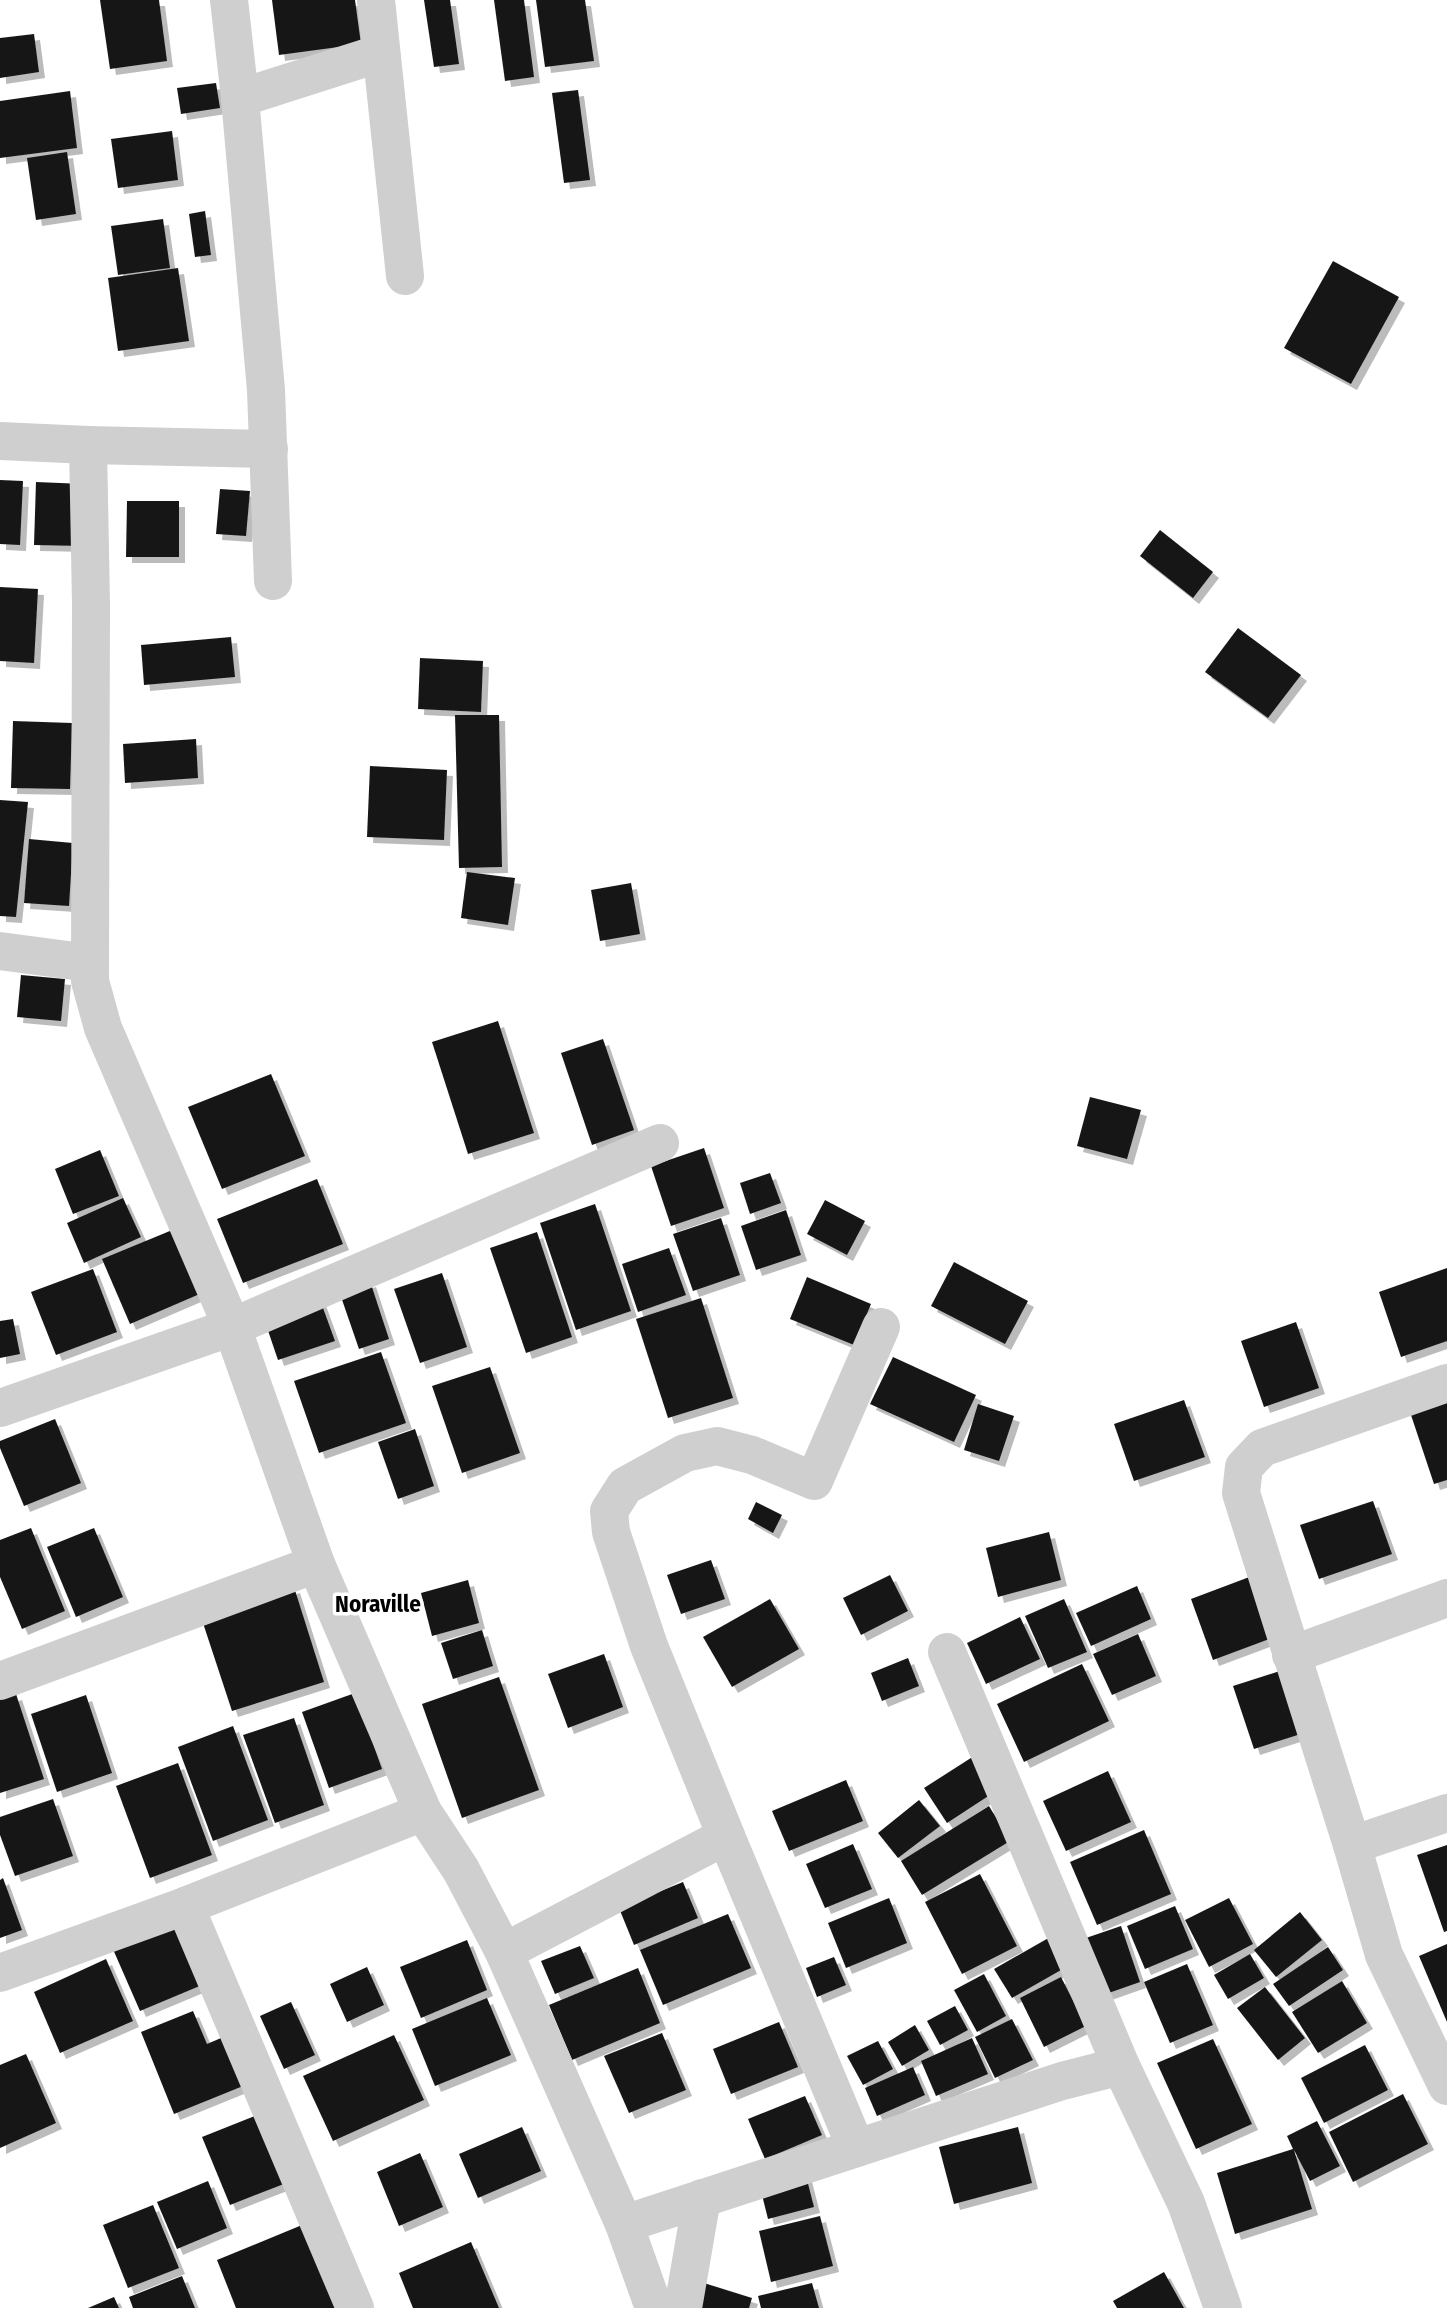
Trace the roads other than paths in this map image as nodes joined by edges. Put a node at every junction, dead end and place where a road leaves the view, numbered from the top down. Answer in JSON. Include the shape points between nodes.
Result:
{"nodes":[{"id":1,"x":229,"y":0,"type":"edge"},
{"id":2,"x":376,"y":0,"type":"edge"},
{"id":3,"x":381,"y":53,"type":"junction"},
{"id":4,"x":240,"y":98,"type":"junction"},
{"id":5,"x":405,"y":276,"type":"dead end"},
{"id":6,"x":0,"y":441,"type":"edge"},
{"id":7,"x":88,"y":445,"type":"junction"},
{"id":8,"x":269,"y":449,"type":"junction"},
{"id":9,"x":274,"y":581,"type":"dead end"},
{"id":10,"x":0,"y":951,"type":"edge"},
{"id":11,"x":90,"y":964,"type":"junction"},
{"id":12,"x":660,"y":1143,"type":"dead end"},
{"id":13,"x":232,"y":1327,"type":"junction"},
{"id":14,"x":881,"y":1327,"type":"dead end"},
{"id":15,"x":1447,"y":1382,"type":"edge"},
{"id":16,"x":0,"y":1408,"type":"edge"},
{"id":17,"x":316,"y":1564,"type":"junction"},
{"id":18,"x":1447,"y":1598,"type":"edge"},
{"id":19,"x":947,"y":1652,"type":"dead end"},
{"id":20,"x":1291,"y":1655,"type":"junction"},
{"id":21,"x":0,"y":1681,"type":"edge"},
{"id":22,"x":423,"y":1812,"type":"junction"},
{"id":23,"x":1447,"y":1813,"type":"edge"},
{"id":24,"x":726,"y":1836,"type":"junction"},
{"id":25,"x":1352,"y":1845,"type":"junction"},
{"id":26,"x":185,"y":1906,"type":"junction"},
{"id":27,"x":504,"y":1952,"type":"junction"},
{"id":28,"x":0,"y":1973,"type":"edge"},
{"id":29,"x":1121,"y":2066,"type":"junction"},
{"id":30,"x":1447,"y":2086,"type":"edge"},
{"id":31,"x":856,"y":2148,"type":"junction"},
{"id":32,"x":702,"y":2198,"type":"junction"},
{"id":33,"x":624,"y":2224,"type":"junction"},
{"id":34,"x":355,"y":2308,"type":"edge"},
{"id":35,"x":654,"y":2308,"type":"edge"},
{"id":36,"x":683,"y":2308,"type":"edge"},
{"id":37,"x":1223,"y":2308,"type":"edge"}],
"edges":[{"from":1,"to":4,"type":"street"},
{"from":2,"to":3,"type":"street"},
{"from":3,"to":4,"type":"street"},
{"from":3,"to":5,"type":"street"},
{"from":4,"to":8,"type":"street"},
{"from":6,"to":7,"type":"street"},
{"from":7,"to":8,"type":"street"},
{"from":7,"to":11,"type":"street"},
{"from":8,"to":9,"type":"street"},
{"from":10,"to":11,"type":"street"},
{"from":11,"to":13,"type":"street","via":[[103,1028]]},
{"from":12,"to":13,"type":"street"},
{"from":13,"to":16,"type":"street"},
{"from":13,"to":17,"type":"street"},
{"from":14,"to":24,"type":"street","via":[[814,1481],[717,1446],[685,1452],[625,1486],[609,1511],[611,1532],[649,1646]]},
{"from":15,"to":20,"type":"street","via":[[1262,1448],[1244,1467],[1241,1493]]},
{"from":17,"to":21,"type":"street"},
{"from":17,"to":22,"type":"street"},
{"from":18,"to":20,"type":"street"},
{"from":19,"to":29,"type":"street"},
{"from":20,"to":25,"type":"street"},
{"from":22,"to":26,"type":"street"},
{"from":22,"to":27,"type":"street","via":[[461,1870]]},
{"from":23,"to":25,"type":"street"},
{"from":24,"to":27,"type":"street"},
{"from":24,"to":31,"type":"street"},
{"from":25,"to":30,"type":"street","via":[[1384,1955]]},
{"from":26,"to":28,"type":"street"},
{"from":26,"to":34,"type":"street"},
{"from":27,"to":33,"type":"street"},
{"from":29,"to":31,"type":"street"},
{"from":29,"to":37,"type":"street","via":[[1186,2203]]},
{"from":31,"to":32,"type":"street"},
{"from":32,"to":33,"type":"street"},
{"from":32,"to":36,"type":"street"},
{"from":33,"to":35,"type":"street"}]}
